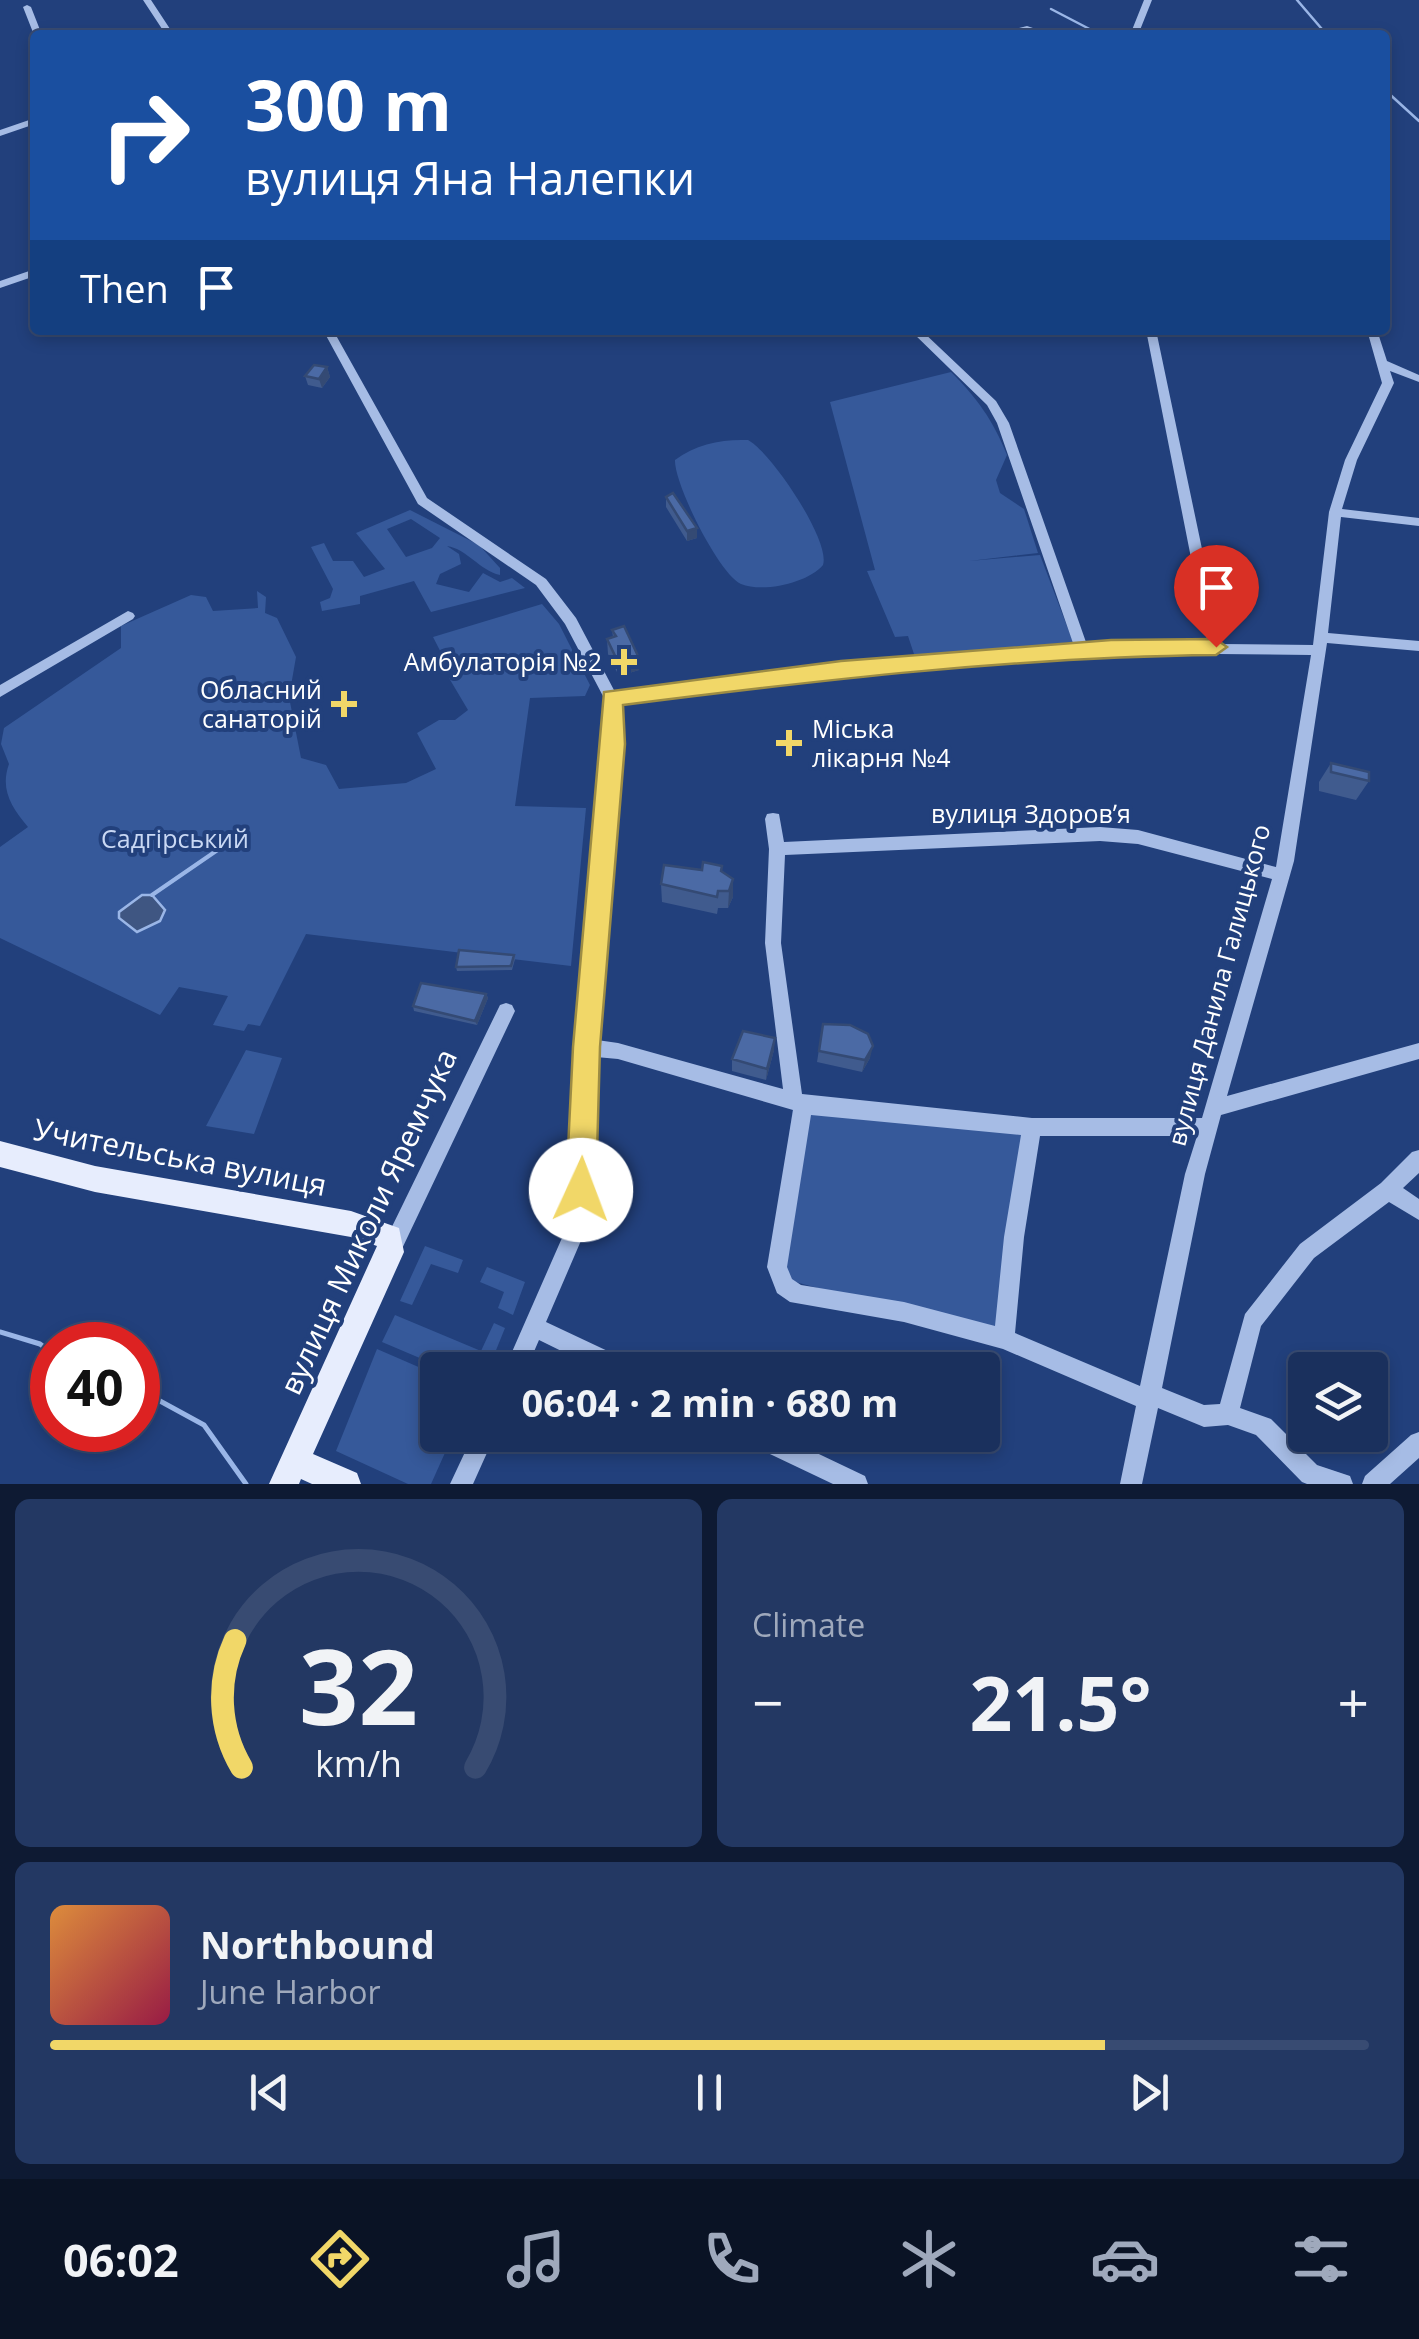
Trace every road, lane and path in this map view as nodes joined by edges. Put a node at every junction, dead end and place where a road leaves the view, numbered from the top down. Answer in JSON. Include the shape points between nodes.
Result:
{"nodes":[{"id":1,"x":147,"y":0,"type":"edge"},
{"id":2,"x":1148,"y":0,"type":"edge"},
{"id":3,"x":27,"y":7,"type":"dead end"},
{"id":4,"x":36,"y":30,"type":"edge"},
{"id":5,"x":167,"y":30,"type":"edge"},
{"id":6,"x":1136,"y":30,"type":"edge"},
{"id":7,"x":30,"y":122,"type":"edge"},
{"id":8,"x":0,"y":133,"type":"edge"},
{"id":9,"x":30,"y":274,"type":"edge"},
{"id":10,"x":0,"y":285,"type":"edge"},
{"id":11,"x":331,"y":335,"type":"edge"},
{"id":12,"x":920,"y":335,"type":"edge"},
{"id":13,"x":1152,"y":335,"type":"edge"},
{"id":14,"x":1374,"y":335,"type":"edge"},
{"id":15,"x":1382,"y":362,"type":"junction"},
{"id":16,"x":1419,"y":379,"type":"edge"},
{"id":17,"x":1384,"y":392,"type":"junction"},
{"id":18,"x":1335,"y":512,"type":"junction"},
{"id":19,"x":1419,"y":522,"type":"edge"},
{"id":20,"x":128,"y":616,"type":"dead end"},
{"id":21,"x":1320,"y":643,"type":"junction"},
{"id":22,"x":1419,"y":646,"type":"edge"},
{"id":23,"x":1216,"y":647,"type":"junction"},
{"id":24,"x":1082,"y":650,"type":"junction"},
{"id":25,"x":0,"y":692,"type":"edge"},
{"id":26,"x":612,"y":698,"type":"junction"},
{"id":27,"x":773,"y":819,"type":"dead end"},
{"id":28,"x":777,"y":849,"type":"junction"},
{"id":29,"x":1282,"y":875,"type":"junction"},
{"id":30,"x":506,"y":1012,"type":"dead end"},
{"id":31,"x":587,"y":1047,"type":"junction"},
{"id":32,"x":1419,"y":1051,"type":"edge"},
{"id":33,"x":798,"y":1103,"type":"junction"},
{"id":34,"x":1212,"y":1118,"type":"junction"},
{"id":35,"x":1032,"y":1126,"type":"junction"},
{"id":36,"x":0,"y":1154,"type":"edge"},
{"id":37,"x":1419,"y":1159,"type":"edge"},
{"id":38,"x":1388,"y":1190,"type":"junction"},
{"id":39,"x":1419,"y":1210,"type":"edge"},
{"id":40,"x":390,"y":1252,"type":"junction"},
{"id":41,"x":536,"y":1327,"type":"junction"},
{"id":42,"x":1004,"y":1338,"type":"junction"},
{"id":43,"x":524,"y":1352,"type":"edge"},
{"id":44,"x":587,"y":1352,"type":"edge"},
{"id":45,"x":1150,"y":1398,"type":"junction"},
{"id":46,"x":1228,"y":1414,"type":"junction"},
{"id":47,"x":1419,"y":1442,"type":"edge"},
{"id":48,"x":476,"y":1452,"type":"edge"},
{"id":49,"x":791,"y":1452,"type":"edge"},
{"id":50,"x":290,"y":1473,"type":"edge"},
{"id":51,"x":1309,"y":1479,"type":"edge"},
{"id":52,"x":346,"y":1484,"type":"edge"},
{"id":53,"x":461,"y":1484,"type":"edge"},
{"id":54,"x":856,"y":1484,"type":"edge"},
{"id":55,"x":1130,"y":1484,"type":"edge"},
{"id":56,"x":1342,"y":1484,"type":"edge"},
{"id":57,"x":1372,"y":1484,"type":"edge"}],
"edges":[{"from":1,"to":5,"type":"street"},
{"from":2,"to":6,"type":"street"},
{"from":3,"to":4,"type":"street"},
{"from":7,"to":8,"type":"street"},
{"from":9,"to":10,"type":"street"},
{"from":11,"to":26,"type":"street","via":[[422,501],[541,582],[571,620]]},
{"from":12,"to":24,"type":"street","via":[[992,403],[1003,423]]},
{"from":13,"to":23,"type":"street"},
{"from":14,"to":15,"type":"street","name":"вулиця Данила Галицького"},
{"from":15,"to":16,"type":"street"},
{"from":15,"to":17,"type":"street","name":"вулиця Данила Галицького"},
{"from":16,"to":17,"type":"street"},
{"from":17,"to":18,"type":"street","name":"вулиця Данила Галицького"},
{"from":18,"to":19,"type":"street"},
{"from":18,"to":21,"type":"street","name":"вулиця Данила Галицького"},
{"from":20,"to":25,"type":"street"},
{"from":21,"to":22,"type":"street"},
{"from":21,"to":23,"type":"street"},
{"from":21,"to":29,"type":"street","name":"вулиця Данила Галицького"},
{"from":23,"to":24,"type":"street"},
{"from":24,"to":26,"type":"street","via":[[817,671]]},
{"from":26,"to":31,"type":"street","via":[[614,744]]},
{"from":27,"to":28,"type":"street"},
{"from":28,"to":29,"type":"street","name":"вулиця Здоровʼя","via":[[1100,834],[1138,837]]},
{"from":28,"to":33,"type":"street","via":[[774,942]]},
{"from":29,"to":34,"type":"street","name":"вулиця Данила Галицького"},
{"from":30,"to":40,"type":"street","name":"вулиця Миколи Яремчука"},
{"from":31,"to":33,"type":"street"},
{"from":31,"to":41,"type":"street","via":[[579,1222]]},
{"from":32,"to":34,"type":"street"},
{"from":33,"to":35,"type":"street"},
{"from":33,"to":42,"type":"street","via":[[777,1267],[784,1286],[798,1295],[904,1312]]},
{"from":34,"to":35,"type":"street"},
{"from":34,"to":45,"type":"street","name":"вулиця Данила Галицького"},
{"from":35,"to":42,"type":"street"},
{"from":36,"to":40,"type":"main road","name":"Учительська вулиця","via":[[95,1179],[378,1230],[390,1237]]},
{"from":37,"to":38,"type":"street"},
{"from":38,"to":39,"type":"street"},
{"from":38,"to":46,"type":"street","via":[[1307,1251],[1252,1321]]},
{"from":40,"to":50,"type":"main road","name":"вулиця Миколи Яремчука"},
{"from":41,"to":43,"type":"street"},
{"from":41,"to":44,"type":"street"},
{"from":42,"to":45,"type":"street"},
{"from":45,"to":46,"type":"street","via":[[1204,1416]]},
{"from":45,"to":55,"type":"street","name":"вулиця Данила Галицького"},
{"from":46,"to":51,"type":"street","via":[[1262,1427]]},
{"from":47,"to":57,"type":"street"},
{"from":48,"to":53,"type":"street"},
{"from":49,"to":54,"type":"street"},
{"from":50,"to":52,"type":"main road"},
{"from":51,"to":56,"type":"street"}]}
